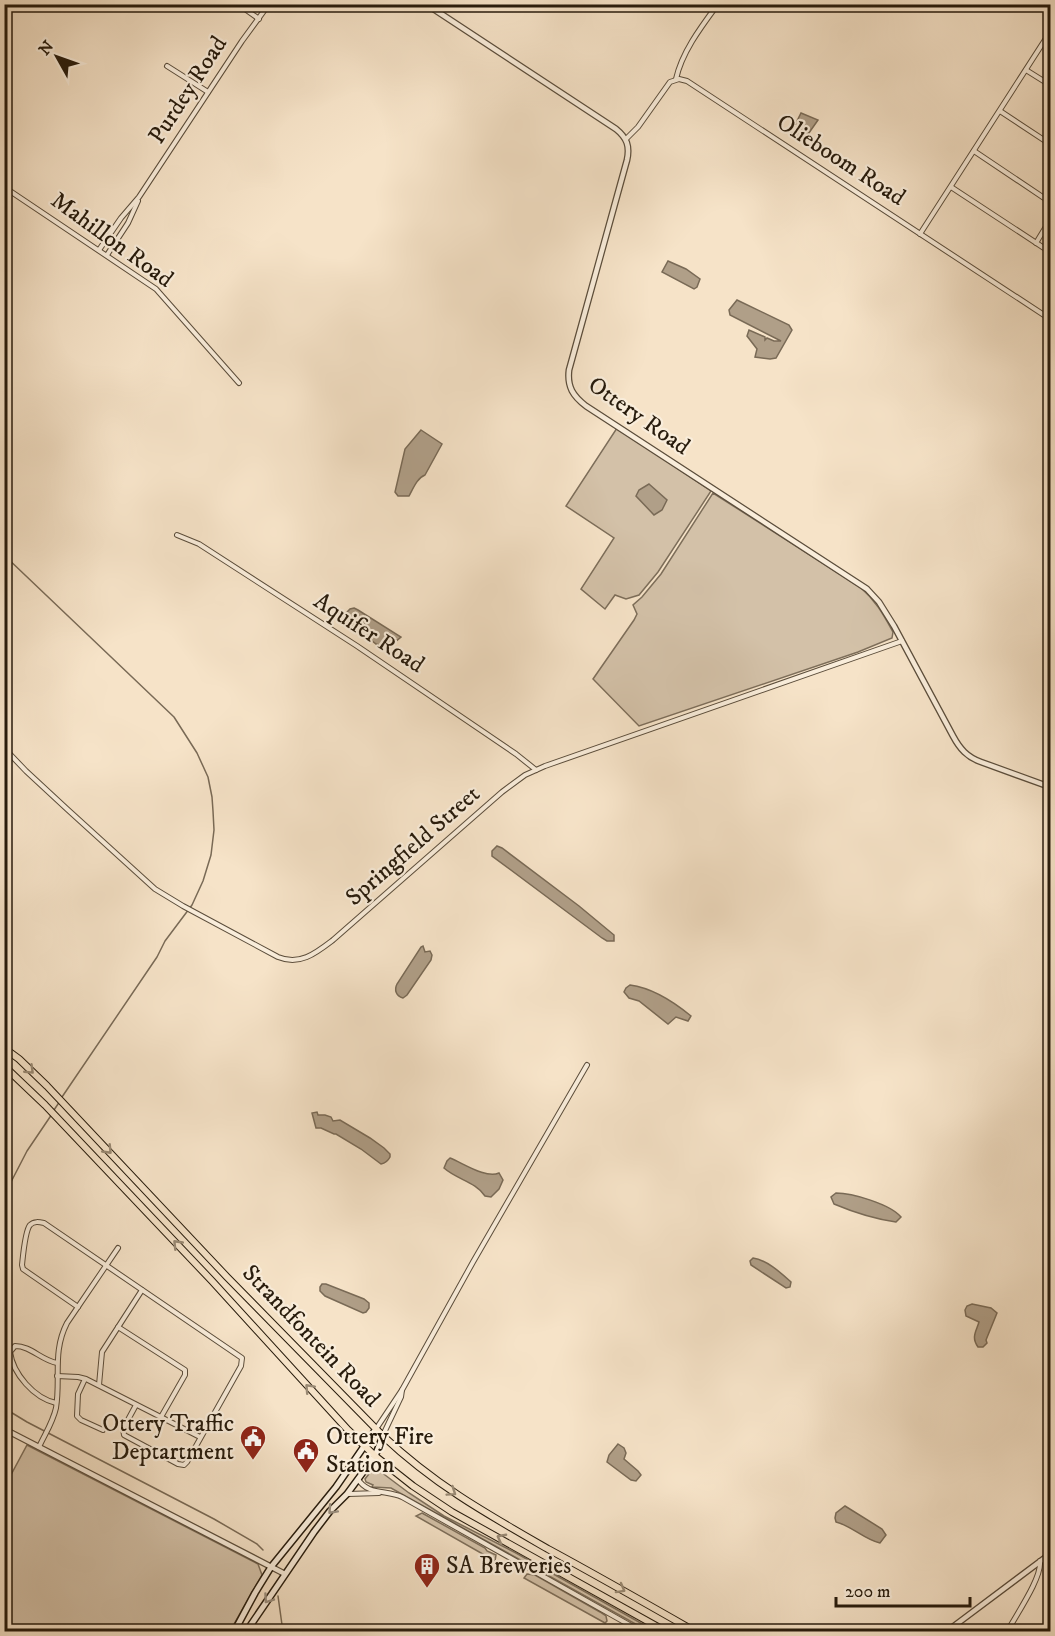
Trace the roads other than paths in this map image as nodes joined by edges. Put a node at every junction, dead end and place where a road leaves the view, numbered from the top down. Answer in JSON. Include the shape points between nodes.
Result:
{"nodes":[{"id":1,"x":238,"y":4,"type":"edge"},
{"id":2,"x":269,"y":4,"type":"edge"},
{"id":3,"x":426,"y":4,"type":"edge"},
{"id":4,"x":718,"y":4,"type":"edge"},
{"id":5,"x":259,"y":19,"type":"junction"},
{"id":6,"x":1050,"y":32,"type":"edge"},
{"id":7,"x":167,"y":66,"type":"dead end"},
{"id":8,"x":1026,"y":70,"type":"junction"},
{"id":9,"x":676,"y":79,"type":"junction"},
{"id":10,"x":1050,"y":85,"type":"edge"},
{"id":11,"x":208,"y":92,"type":"junction"},
{"id":12,"x":1000,"y":111,"type":"junction"},
{"id":13,"x":626,"y":139,"type":"junction"},
{"id":14,"x":1050,"y":144,"type":"edge"},
{"id":15,"x":974,"y":151,"type":"junction"},
{"id":16,"x":4,"y":187,"type":"edge"},
{"id":17,"x":951,"y":188,"type":"junction"},
{"id":18,"x":140,"y":197,"type":"junction"},
{"id":19,"x":1050,"y":202,"type":"edge"},
{"id":20,"x":1050,"y":220,"type":"edge"},
{"id":21,"x":920,"y":234,"type":"junction"},
{"id":22,"x":1036,"y":243,"type":"junction"},
{"id":23,"x":99,"y":250,"type":"junction"},
{"id":24,"x":1050,"y":252,"type":"edge"},
{"id":25,"x":107,"y":255,"type":"junction"},
{"id":26,"x":1050,"y":319,"type":"edge"},
{"id":27,"x":239,"y":383,"type":"dead end"},
{"id":28,"x":177,"y":535,"type":"dead end"},
{"id":29,"x":902,"y":641,"type":"junction"},
{"id":30,"x":4,"y":748,"type":"edge"},
{"id":31,"x":536,"y":770,"type":"junction"},
{"id":32,"x":1050,"y":787,"type":"edge"},
{"id":33,"x":4,"y":1048,"type":"edge"},
{"id":34,"x":586,"y":1065,"type":"dead end"},
{"id":35,"x":4,"y":1066,"type":"edge"},
{"id":36,"x":117,"y":1248,"type":"dead end"},
{"id":37,"x":106,"y":1266,"type":"junction"},
{"id":38,"x":142,"y":1290,"type":"junction"},
{"id":39,"x":78,"y":1307,"type":"junction"},
{"id":40,"x":118,"y":1327,"type":"junction"},
{"id":41,"x":57,"y":1363,"type":"junction"},
{"id":42,"x":57,"y":1376,"type":"junction"},
{"id":43,"x":86,"y":1379,"type":"junction"},
{"id":44,"x":99,"y":1385,"type":"junction"},
{"id":45,"x":402,"y":1390,"type":"junction"},
{"id":46,"x":56,"y":1402,"type":"junction"},
{"id":47,"x":136,"y":1405,"type":"junction"},
{"id":48,"x":161,"y":1417,"type":"junction"},
{"id":49,"x":4,"y":1429,"type":"edge"},
{"id":50,"x":376,"y":1429,"type":"junction"},
{"id":51,"x":103,"y":1430,"type":"dead end"},
{"id":52,"x":383,"y":1436,"type":"junction"},
{"id":53,"x":200,"y":1437,"type":"junction"},
{"id":54,"x":365,"y":1446,"type":"junction"},
{"id":55,"x":39,"y":1447,"type":"junction"},
{"id":56,"x":375,"y":1456,"type":"junction"},
{"id":57,"x":358,"y":1479,"type":"junction"},
{"id":58,"x":383,"y":1492,"type":"junction"},
{"id":59,"x":347,"y":1494,"type":"junction"},
{"id":60,"x":1050,"y":1554,"type":"edge"},
{"id":61,"x":1045,"y":1560,"type":"edge"},
{"id":62,"x":271,"y":1567,"type":"junction"},
{"id":63,"x":285,"y":1574,"type":"junction"},
{"id":64,"x":234,"y":1632,"type":"edge"},
{"id":65,"x":246,"y":1632,"type":"edge"},
{"id":66,"x":642,"y":1632,"type":"edge"},
{"id":67,"x":667,"y":1632,"type":"edge"},
{"id":68,"x":696,"y":1632,"type":"edge"},
{"id":69,"x":946,"y":1632,"type":"edge"},
{"id":70,"x":1007,"y":1632,"type":"edge"}],
"edges":[{"from":1,"to":5,"type":"street"},
{"from":2,"to":5,"type":"street","name":"Purdey Road"},
{"from":3,"to":13,"type":"street"},
{"from":4,"to":9,"type":"street","via":[[682,60]]},
{"from":5,"to":11,"type":"street","name":"Purdey Road"},
{"from":6,"to":8,"type":"street"},
{"from":7,"to":11,"type":"street"},
{"from":8,"to":10,"type":"street"},
{"from":8,"to":12,"type":"street"},
{"from":9,"to":13,"type":"street","via":[[667,85]]},
{"from":9,"to":21,"type":"street","name":"Olieboom Road","via":[[698,87]]},
{"from":11,"to":18,"type":"street","name":"Purdey Road"},
{"from":12,"to":14,"type":"street"},
{"from":12,"to":15,"type":"street"},
{"from":13,"to":29,"type":"street","name":"Ottery Road","via":[[627,160],[569,370],[571,391],[586,406],[867,589]]},
{"from":15,"to":17,"type":"street"},
{"from":15,"to":19,"type":"street"},
{"from":16,"to":23,"type":"street","name":"Mahillon Road"},
{"from":17,"to":21,"type":"street"},
{"from":17,"to":22,"type":"street"},
{"from":18,"to":23,"type":"street","name":"Purdey Road"},
{"from":18,"to":25,"type":"street","name":"Purdey Road"},
{"from":20,"to":22,"type":"street"},
{"from":21,"to":26,"type":"street","name":"Olieboom Road"},
{"from":22,"to":24,"type":"street"},
{"from":23,"to":25,"type":"street","name":"Mahillon Road"},
{"from":25,"to":27,"type":"street","name":"Mahillon Road","via":[[156,289]]},
{"from":28,"to":31,"type":"street","name":"Aquifer Road","via":[[199,544],[324,624]]},
{"from":29,"to":31,"type":"street","name":"Springfield Street"},
{"from":29,"to":32,"type":"street","name":"Ottery Road","via":[[963,751],[976,761]]},
{"from":30,"to":31,"type":"street","name":"Springfield Street","via":[[154,888],[284,960],[308,957],[333,940],[502,792]]},
{"from":33,"to":50,"type":"main road","name":"Strandfontein Road","one_way":true,"via":[[55,1094]]},
{"from":34,"to":45,"type":"street"},
{"from":54,"to":35,"type":"main road","name":"Strandfontein Road","one_way":true,"via":[[227,1296]]},
{"from":36,"to":37,"type":"street"},
{"from":37,"to":38,"type":"street"},
{"from":37,"to":39,"type":"street"},
{"from":37,"to":39,"type":"street","via":[[44,1224],[29,1227],[23,1269]]},
{"from":38,"to":40,"type":"street"},
{"from":38,"to":53,"type":"street","via":[[242,1358]]},
{"from":39,"to":41,"type":"street","via":[[62,1335]]},
{"from":40,"to":44,"type":"street","via":[[102,1352]]},
{"from":40,"to":48,"type":"street","via":[[185,1370]]},
{"from":41,"to":42,"type":"street"},
{"from":41,"to":46,"type":"street","via":[[21,1346],[10,1352],[22,1380]]},
{"from":42,"to":43,"type":"street"},
{"from":42,"to":46,"type":"street"},
{"from":43,"to":44,"type":"street"},
{"from":43,"to":51,"type":"street","via":[[77,1397],[77,1416]]},
{"from":44,"to":47,"type":"street"},
{"from":45,"to":50,"type":"street"},
{"from":45,"to":52,"type":"street"},
{"from":46,"to":55,"type":"street","via":[[54,1416]]},
{"from":47,"to":48,"type":"street"},
{"from":47,"to":53,"type":"street","via":[[123,1429],[124,1435],[169,1460],[186,1464]]},
{"from":48,"to":53,"type":"street"},
{"from":49,"to":55,"type":"street"},
{"from":50,"to":52,"type":"main road","name":"Strandfontein Road"},
{"from":50,"to":54,"type":"main road"},
{"from":52,"to":56,"type":"main road"},
{"from":52,"to":68,"type":"main road","name":"Strandfontein Road","one_way":true,"via":[[468,1502]]},
{"from":54,"to":56,"type":"main road","name":"Strandfontein Road"},
{"from":54,"to":62,"type":"main road"},
{"from":55,"to":62,"type":"street"},
{"from":56,"to":57,"type":"main road"},
{"from":67,"to":56,"type":"main road","name":"Strandfontein Road","one_way":true,"via":[[452,1512]]},
{"from":57,"to":58,"type":"street","via":[[366,1488]]},
{"from":57,"to":59,"type":"main road"},
{"from":58,"to":59,"type":"street"},
{"from":58,"to":66,"type":"street","via":[[402,1497]]},
{"from":59,"to":63,"type":"main road","one_way":true,"via":[[322,1520]]},
{"from":60,"to":61,"type":"street"},
{"from":61,"to":69,"type":"street"},
{"from":61,"to":70,"type":"street"},
{"from":62,"to":63,"type":"street"},
{"from":62,"to":64,"type":"main road"},
{"from":63,"to":65,"type":"main road","one_way":true}]}
